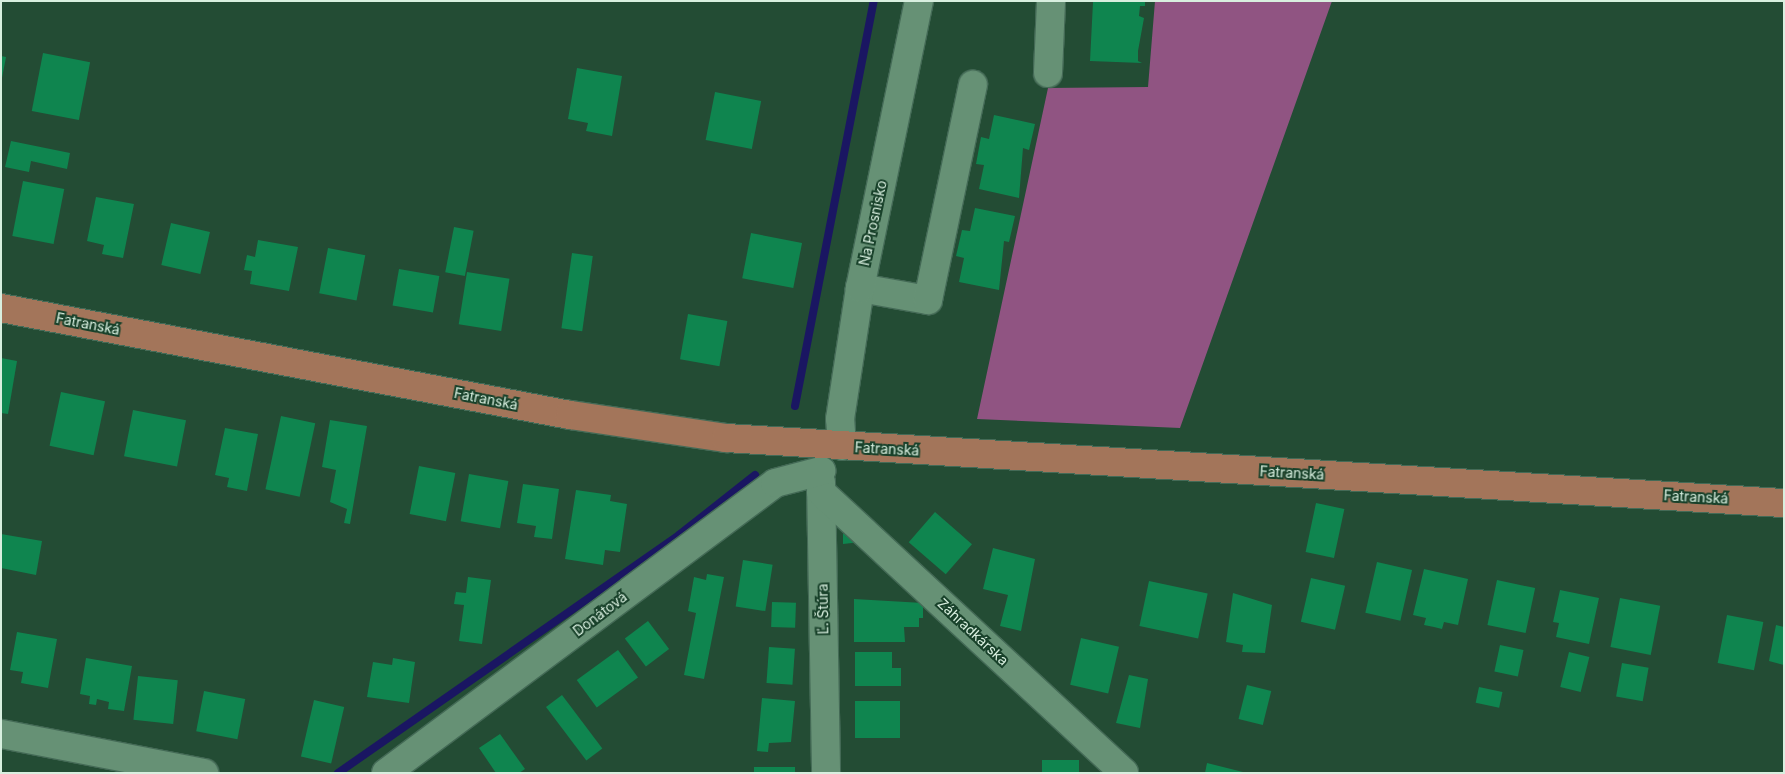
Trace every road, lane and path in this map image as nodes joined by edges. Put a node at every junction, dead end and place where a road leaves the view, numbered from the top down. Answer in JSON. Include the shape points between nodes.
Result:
{"nodes":[{"id":1,"x":919,"y":1,"type":"edge"},
{"id":2,"x":1051,"y":1,"type":"edge"},
{"id":3,"x":1048,"y":73,"type":"dead end"},
{"id":4,"x":973,"y":85,"type":"dead end"},
{"id":5,"x":860,"y":288,"type":"junction"},
{"id":6,"x":1,"y":308,"type":"edge"},
{"id":7,"x":827,"y":464,"type":"junction"},
{"id":8,"x":1784,"y":503,"type":"edge"},
{"id":9,"x":1,"y":734,"type":"edge"},
{"id":10,"x":204,"y":773,"type":"edge"},
{"id":11,"x":386,"y":773,"type":"edge"},
{"id":12,"x":826,"y":773,"type":"edge"},
{"id":13,"x":1124,"y":773,"type":"edge"}],
"edges":[{"from":1,"to":5,"type":"street","name":"Na Prosnisko"},
{"from":2,"to":3,"type":"street"},
{"from":4,"to":5,"type":"street","via":[[928,300]]},
{"from":5,"to":7,"type":"street","name":"Na Prosnisko","via":[[840,419]]},
{"from":6,"to":7,"type":"main road","name":"Fatranská"},
{"from":7,"to":8,"type":"main road","name":"Fatranská"},
{"from":7,"to":11,"type":"street","name":"Donátová","via":[[776,483]]},
{"from":7,"to":12,"type":"street","name":"Ľ. Štúra"},
{"from":7,"to":13,"type":"street","name":"Záhradkárska"},
{"from":9,"to":10,"type":"street"}]}
